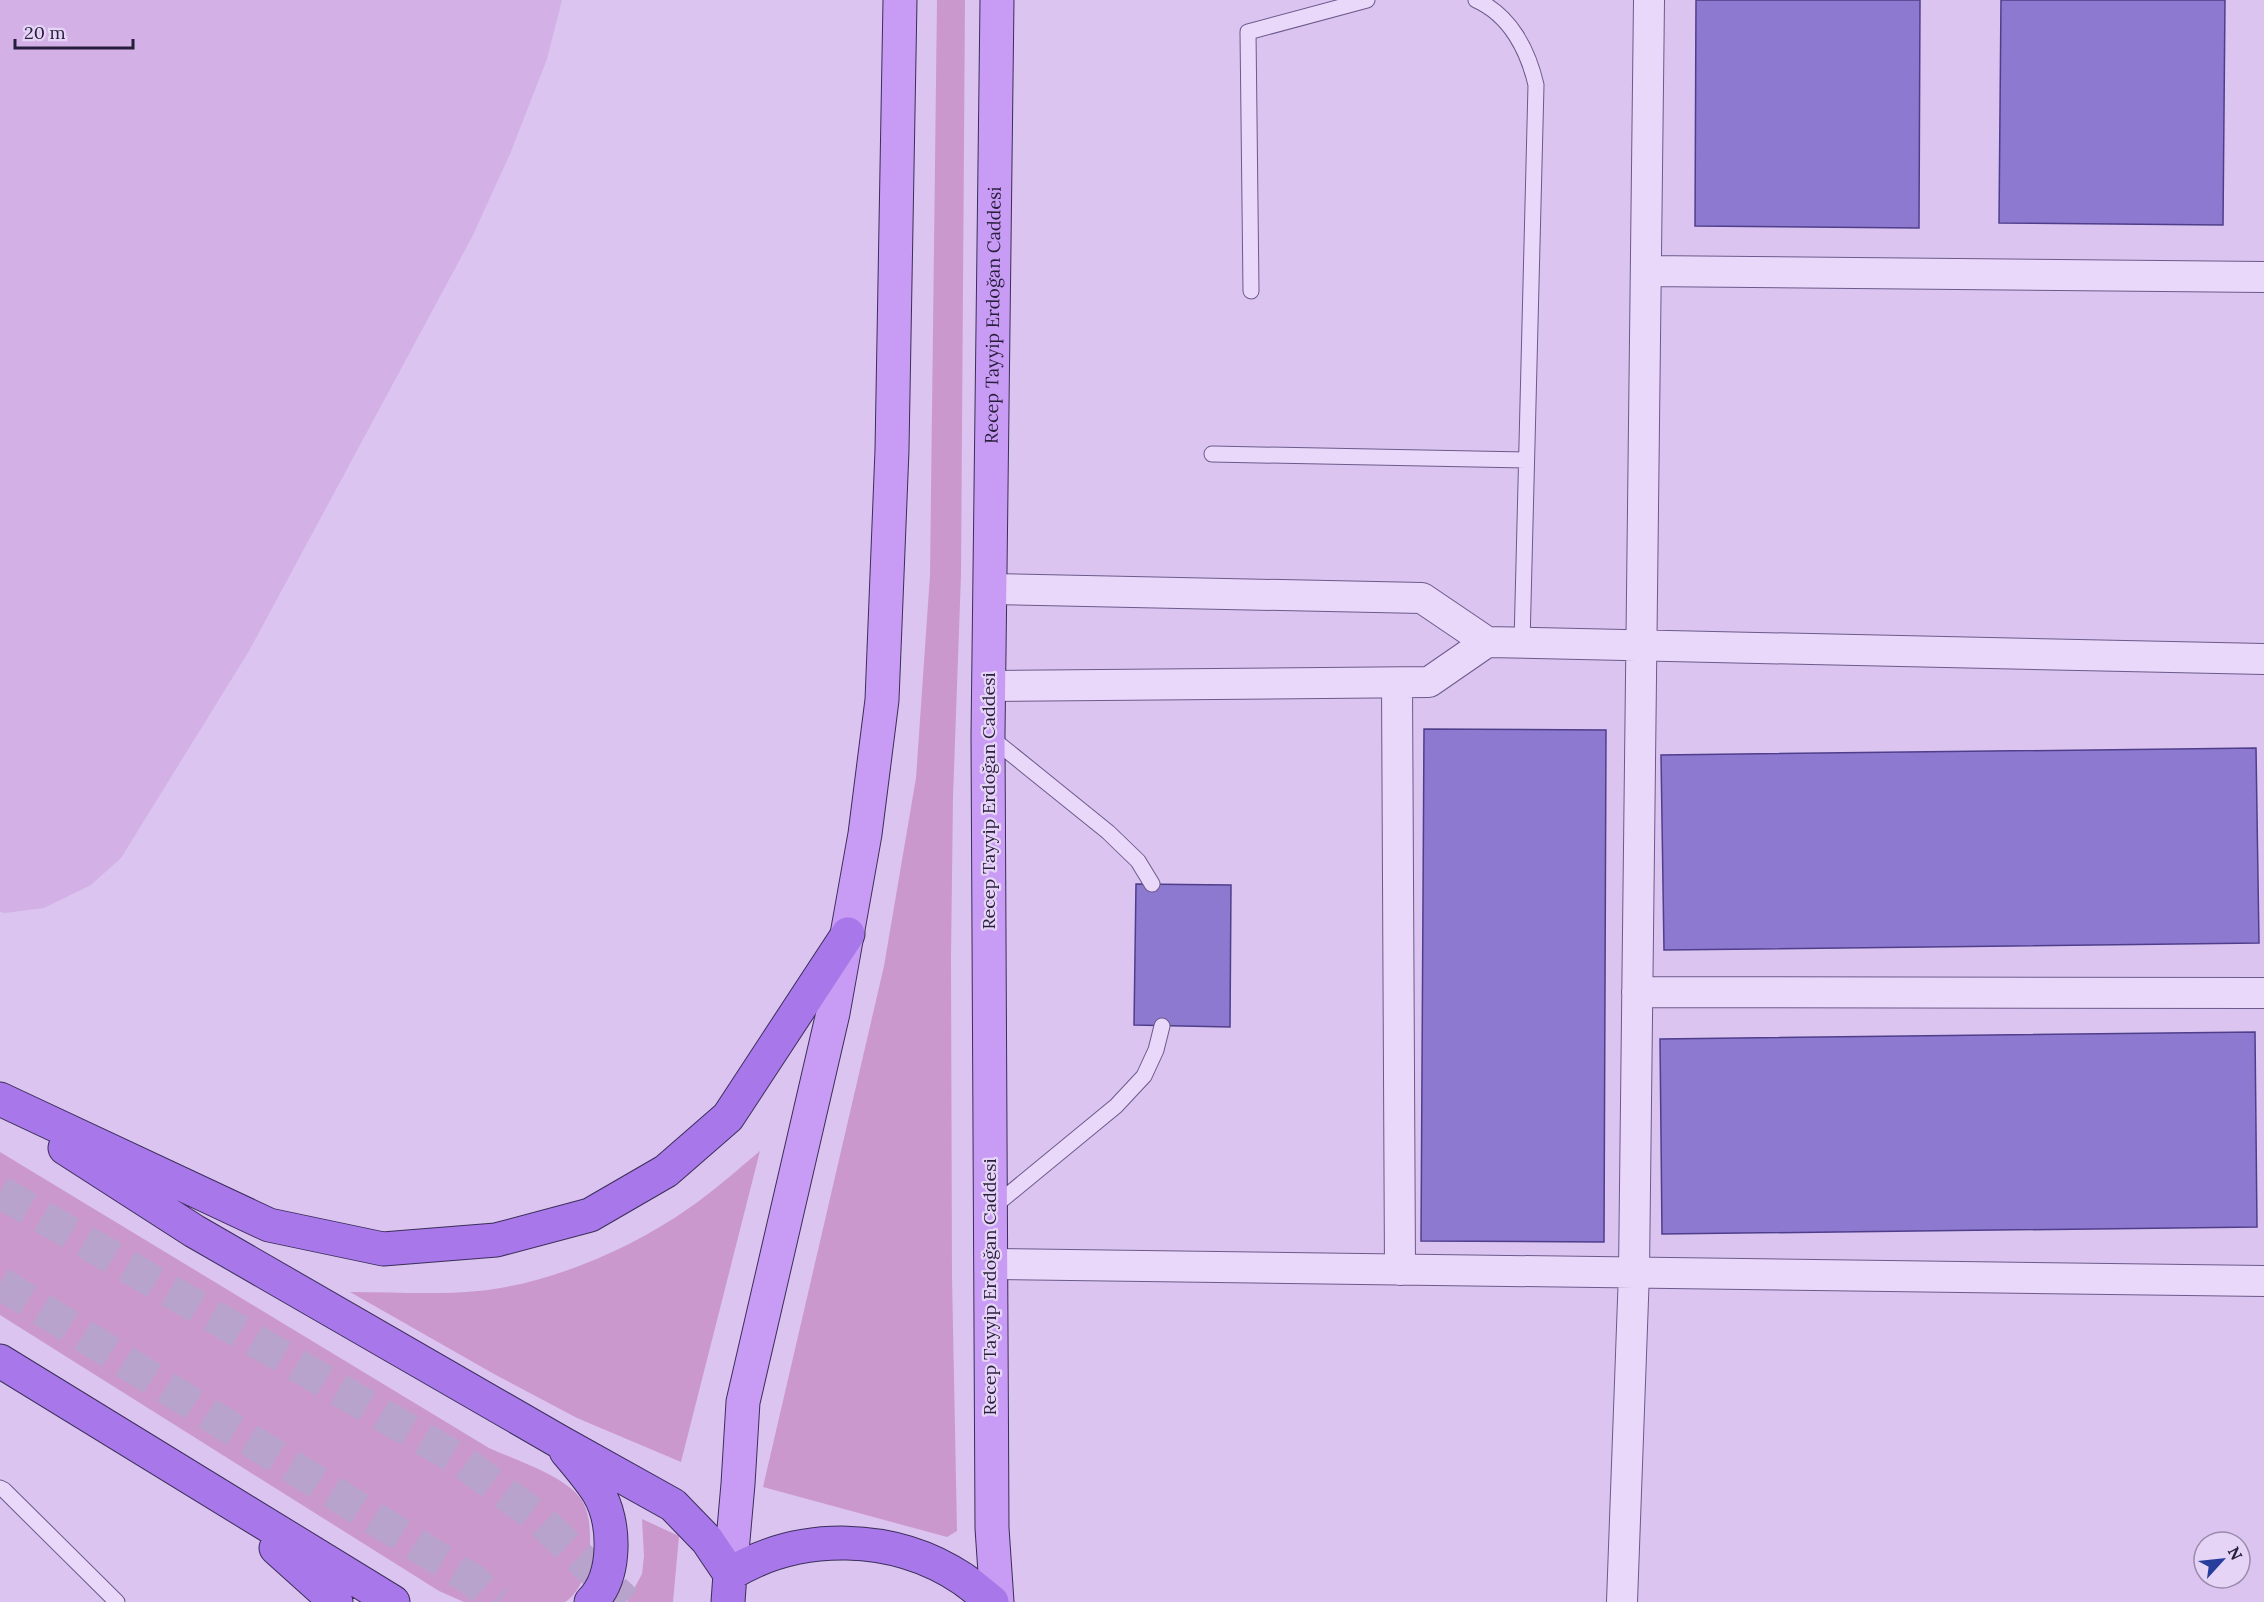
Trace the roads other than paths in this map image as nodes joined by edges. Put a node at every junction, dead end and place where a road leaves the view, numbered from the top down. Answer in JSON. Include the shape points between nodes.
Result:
{"nodes":[{"id":1,"x":900,"y":0,"type":"edge"},
{"id":2,"x":997,"y":0,"type":"edge"},
{"id":3,"x":1367,"y":0,"type":"edge"},
{"id":4,"x":1476,"y":0,"type":"edge"},
{"id":5,"x":1650,"y":0,"type":"edge"},
{"id":6,"x":1646,"y":272,"type":"junction"},
{"id":7,"x":2264,"y":277,"type":"edge"},
{"id":8,"x":1251,"y":291,"type":"dead end"},
{"id":9,"x":1212,"y":454,"type":"dead end"},
{"id":10,"x":1526,"y":460,"type":"junction"},
{"id":11,"x":989,"y":589,"type":"junction"},
{"id":12,"x":1487,"y":642,"type":"junction"},
{"id":13,"x":1522,"y":643,"type":"junction"},
{"id":14,"x":1642,"y":645,"type":"junction"},
{"id":15,"x":2264,"y":659,"type":"edge"},
{"id":16,"x":1397,"y":683,"type":"junction"},
{"id":17,"x":988,"y":686,"type":"junction"},
{"id":18,"x":988,"y":735,"type":"junction"},
{"id":19,"x":1152,"y":884,"type":"dead end"},
{"id":20,"x":848,"y":934,"type":"junction"},
{"id":21,"x":1637,"y":992,"type":"junction"},
{"id":22,"x":2264,"y":993,"type":"edge"},
{"id":23,"x":1162,"y":1026,"type":"dead end"},
{"id":24,"x":0,"y":1099,"type":"edge"},
{"id":25,"x":0,"y":1106,"type":"edge"},
{"id":26,"x":990,"y":1210,"type":"junction"},
{"id":27,"x":991,"y":1264,"type":"junction"},
{"id":28,"x":1400,"y":1270,"type":"junction"},
{"id":29,"x":1634,"y":1272,"type":"junction"},
{"id":30,"x":2264,"y":1281,"type":"edge"},
{"id":31,"x":0,"y":1362,"type":"edge"},
{"id":32,"x":560,"y":1442,"type":"junction"},
{"id":33,"x":0,"y":1488,"type":"edge"},
{"id":34,"x":220,"y":1496,"type":"junction"},
{"id":35,"x":729,"y":1588,"type":"edge"},
{"id":36,"x":117,"y":1602,"type":"edge"},
{"id":37,"x":336,"y":1602,"type":"edge"},
{"id":38,"x":393,"y":1602,"type":"edge"},
{"id":39,"x":591,"y":1602,"type":"edge"},
{"id":40,"x":992,"y":1602,"type":"edge"},
{"id":41,"x":997,"y":1602,"type":"edge"},
{"id":42,"x":1622,"y":1602,"type":"edge"}],
"edges":[{"from":1,"to":20,"type":"main road","via":[[892,450],[882,700]]},
{"from":2,"to":11,"type":"main road","name":"Recep Tayyip Erdoğan Caddesi"},
{"from":3,"to":8,"type":"lane","via":[[1248,32]]},
{"from":4,"to":10,"type":"lane","via":[[1501,17],[1518,37],[1530,60],[1536,85]]},
{"from":5,"to":6,"type":"street"},
{"from":6,"to":7,"type":"street"},
{"from":6,"to":14,"type":"street"},
{"from":9,"to":10,"type":"lane"},
{"from":10,"to":13,"type":"lane"},
{"from":11,"to":12,"type":"street","via":[[1422,598]]},
{"from":11,"to":17,"type":"main road","name":"Recep Tayyip Erdoğan Caddesi"},
{"from":12,"to":13,"type":"street"},
{"from":12,"to":16,"type":"street","via":[[1429,682]]},
{"from":13,"to":14,"type":"street"},
{"from":14,"to":15,"type":"street"},
{"from":14,"to":21,"type":"street"},
{"from":16,"to":17,"type":"street"},
{"from":16,"to":28,"type":"street"},
{"from":17,"to":18,"type":"main road","name":"Recep Tayyip Erdoğan Caddesi"},
{"from":18,"to":19,"type":"lane","via":[[1108,832],[1138,861]]},
{"from":18,"to":26,"type":"main road","name":"Recep Tayyip Erdoğan Caddesi"},
{"from":20,"to":24,"type":"highway","via":[[728,1118],[666,1171],[590,1215],[496,1240],[383,1249],[269,1226]]},
{"from":20,"to":35,"type":"main road","via":[[742,1402]]},
{"from":21,"to":22,"type":"street"},
{"from":21,"to":29,"type":"street"},
{"from":23,"to":26,"type":"lane","via":[[1144,1076],[1116,1106]]},
{"from":25,"to":32,"type":"highway","via":[[194,1231]]},
{"from":26,"to":27,"type":"main road","name":"Recep Tayyip Erdoğan Caddesi"},
{"from":27,"to":28,"type":"street"},
{"from":27,"to":41,"type":"main road","name":"Recep Tayyip Erdoğan Caddesi","via":[[992,1528]]},
{"from":28,"to":29,"type":"street"},
{"from":29,"to":30,"type":"street"},
{"from":29,"to":42,"type":"street"},
{"from":31,"to":34,"type":"highway"},
{"from":32,"to":35,"type":"highway","via":[[673,1504],[707,1540]]},
{"from":32,"to":39,"type":"highway","via":[[599,1493],[609,1521],[609,1569]]},
{"from":33,"to":36,"type":"lane"},
{"from":34,"to":37,"type":"highway"},
{"from":34,"to":38,"type":"highway"},
{"from":35,"to":40,"type":"highway","via":[[747,1563],[779,1551],[847,1542],[927,1560],[963,1579]]}]}
